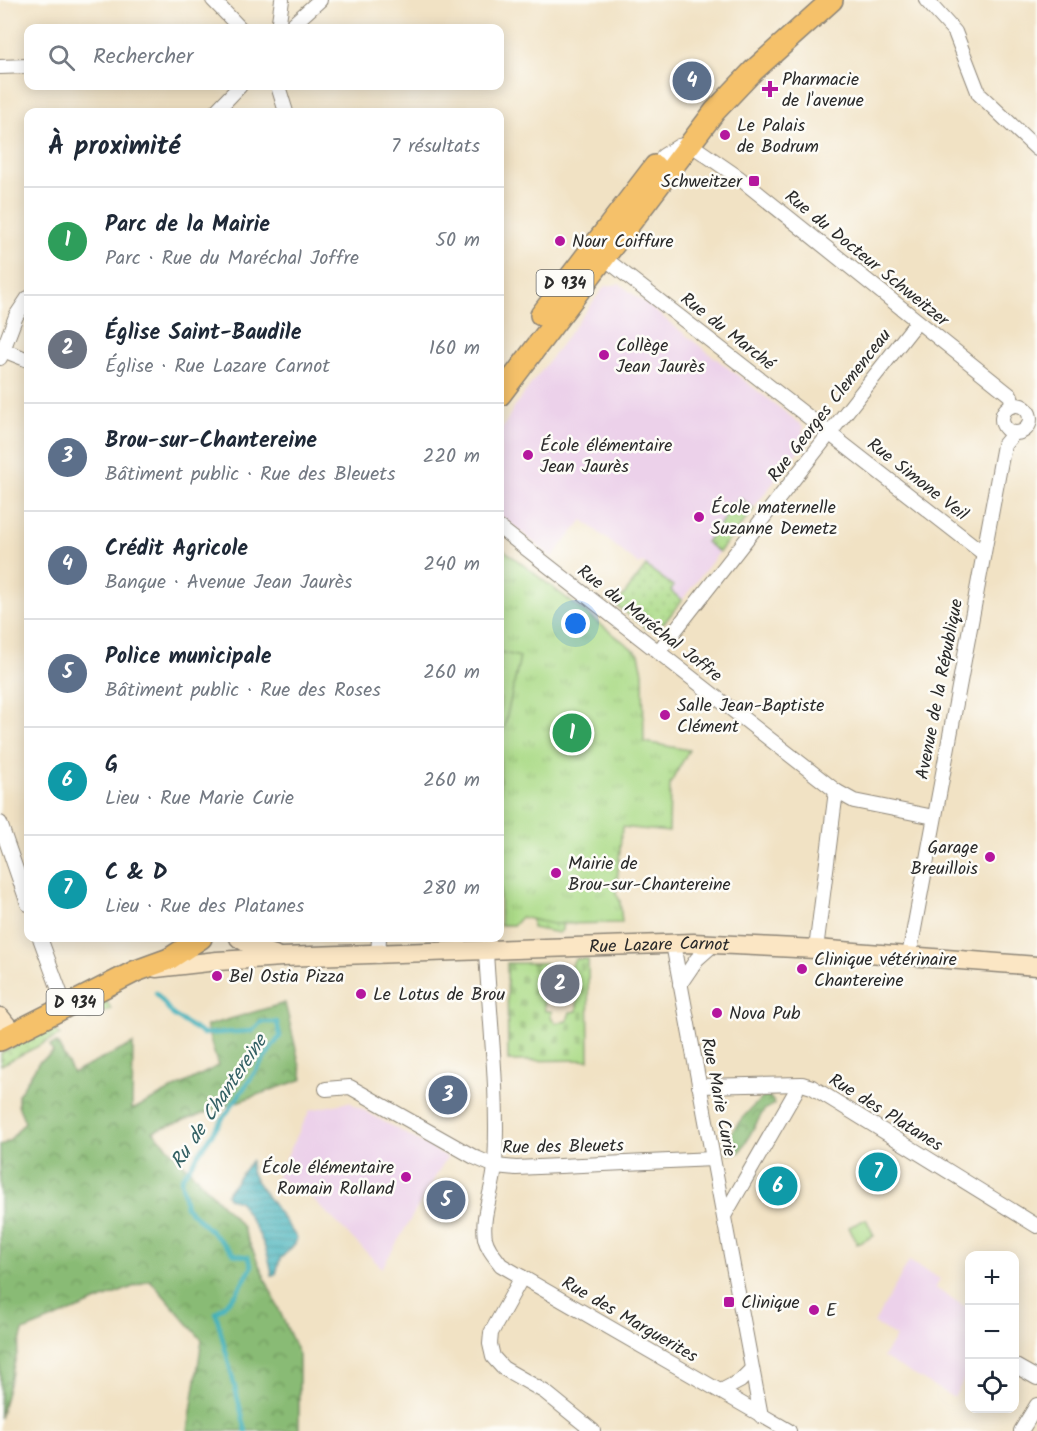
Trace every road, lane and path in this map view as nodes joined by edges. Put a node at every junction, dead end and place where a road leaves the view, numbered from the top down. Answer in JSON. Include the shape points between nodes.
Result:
{"nodes":[{"id":1,"x":213,"y":0,"type":"edge"},
{"id":2,"x":282,"y":0,"type":"edge"},
{"id":3,"x":320,"y":0,"type":"edge"},
{"id":4,"x":810,"y":0,"type":"edge"},
{"id":5,"x":832,"y":0,"type":"edge"},
{"id":6,"x":926,"y":0,"type":"edge"},
{"id":7,"x":236,"y":24,"type":"edge"},
{"id":8,"x":279,"y":24,"type":"edge"},
{"id":9,"x":293,"y":24,"type":"edge"},
{"id":10,"x":24,"y":66,"type":"edge"},
{"id":11,"x":0,"y":67,"type":"edge"},
{"id":12,"x":236,"y":90,"type":"edge"},
{"id":13,"x":279,"y":90,"type":"edge"},
{"id":14,"x":219,"y":108,"type":"edge"},
{"id":15,"x":285,"y":108,"type":"edge"},
{"id":16,"x":690,"y":144,"type":"junction"},
{"id":17,"x":1037,"y":149,"type":"edge"},
{"id":18,"x":663,"y":156,"type":"junction"},
{"id":19,"x":603,"y":257,"type":"junction"},
{"id":20,"x":24,"y":304,"type":"edge"},
{"id":21,"x":917,"y":322,"type":"junction"},
{"id":22,"x":2,"y":354,"type":"edge"},
{"id":23,"x":24,"y":359,"type":"edge"},
{"id":24,"x":504,"y":366,"type":"edge"},
{"id":25,"x":504,"y":390,"type":"edge"},
{"id":26,"x":1012,"y":406,"type":"junction"},
{"id":27,"x":1033,"y":419,"type":"edge"},
{"id":28,"x":831,"y":433,"type":"junction"},
{"id":29,"x":1014,"y":433,"type":"junction"},
{"id":30,"x":504,"y":531,"type":"edge"},
{"id":31,"x":983,"y":553,"type":"junction"},
{"id":32,"x":658,"y":652,"type":"junction"},
{"id":33,"x":836,"y":791,"type":"junction"},
{"id":34,"x":934,"y":816,"type":"junction"},
{"id":35,"x":0,"y":823,"type":"edge"},
{"id":36,"x":24,"y":892,"type":"edge"},
{"id":37,"x":41,"y":942,"type":"edge"},
{"id":38,"x":173,"y":942,"type":"edge"},
{"id":39,"x":195,"y":942,"type":"edge"},
{"id":40,"x":210,"y":942,"type":"edge"},
{"id":41,"x":246,"y":942,"type":"edge"},
{"id":42,"x":379,"y":942,"type":"edge"},
{"id":43,"x":673,"y":944,"type":"junction"},
{"id":44,"x":714,"y":944,"type":"junction"},
{"id":45,"x":427,"y":946,"type":"edge"},
{"id":46,"x":816,"y":950,"type":"junction"},
{"id":47,"x":486,"y":952,"type":"junction"},
{"id":48,"x":378,"y":956,"type":"junction"},
{"id":49,"x":909,"y":956,"type":"junction"},
{"id":50,"x":282,"y":957,"type":"junction"},
{"id":51,"x":217,"y":961,"type":"junction"},
{"id":52,"x":1037,"y":966,"type":"edge"},
{"id":53,"x":136,"y":970,"type":"junction"},
{"id":54,"x":680,"y":984,"type":"junction"},
{"id":55,"x":65,"y":1006,"type":"junction"},
{"id":56,"x":4,"y":1030,"type":"edge"},
{"id":57,"x":699,"y":1086,"type":"junction"},
{"id":58,"x":326,"y":1089,"type":"dead end"},
{"id":59,"x":796,"y":1091,"type":"dead end"},
{"id":60,"x":713,"y":1159,"type":"junction"},
{"id":61,"x":495,"y":1166,"type":"junction"},
{"id":62,"x":724,"y":1216,"type":"junction"},
{"id":63,"x":1037,"y":1226,"type":"edge"},
{"id":64,"x":522,"y":1277,"type":"junction"},
{"id":65,"x":1019,"y":1368,"type":"edge"},
{"id":66,"x":752,"y":1370,"type":"junction"},
{"id":67,"x":1037,"y":1378,"type":"edge"},
{"id":68,"x":721,"y":1391,"type":"junction"},
{"id":69,"x":1037,"y":1404,"type":"edge"},
{"id":70,"x":761,"y":1416,"type":"junction"},
{"id":71,"x":786,"y":1430,"type":"edge"},
{"id":72,"x":593,"y":1431,"type":"edge"},
{"id":73,"x":1021,"y":1431,"type":"edge"}],
"edges":[{"from":1,"to":7,"type":"street"},
{"from":2,"to":8,"type":"street"},
{"from":3,"to":9,"type":"street"},
{"from":4,"to":18,"type":"main road","number":"D 934","via":[[724,79]]},
{"from":5,"to":16,"type":"main road","number":"D 934","via":[[738,86]]},
{"from":6,"to":17,"type":"street","via":[[955,32],[978,94]]},
{"from":10,"to":11,"type":"street"},
{"from":12,"to":14,"type":"street"},
{"from":13,"to":15,"type":"street"},
{"from":16,"to":18,"type":"street"},
{"from":16,"to":19,"type":"main road","number":"D 934"},
{"from":16,"to":21,"type":"street","name":"Rue du Docteur Schweitzer","via":[[764,197]]},
{"from":18,"to":24,"type":"main road","number":"D 934"},
{"from":19,"to":25,"type":"main road","number":"D 934"},
{"from":19,"to":28,"type":"street","name":"Rue du Marché"},
{"from":20,"to":22,"type":"street"},
{"from":21,"to":26,"type":"street","name":"Rue du Docteur Schweitzer","via":[[1011,396]]},
{"from":21,"to":28,"type":"street","name":"Rue Georges Clemenceau"},
{"from":22,"to":23,"type":"street"},
{"from":26,"to":27,"type":"street","via":[[1023,408]]},
{"from":26,"to":29,"type":"street","via":[[1004,412],[1002,421]]},
{"from":27,"to":29,"type":"street","via":[[1025,429]]},
{"from":28,"to":31,"type":"street","name":"Rue Simone Veil"},
{"from":28,"to":32,"type":"street","name":"Rue Georges Clemenceau"},
{"from":29,"to":31,"type":"street","name":"Avenue de la République","via":[[1004,445]]},
{"from":30,"to":32,"type":"street","name":"Rue du Maréchal Joffre"},
{"from":31,"to":34,"type":"street","name":"Avenue de la République"},
{"from":32,"to":33,"type":"street","name":"Rue du Maréchal Joffre"},
{"from":33,"to":34,"type":"street","name":"Rue du Maréchal Joffre","via":[[854,801]]},
{"from":33,"to":46,"type":"street"},
{"from":34,"to":49,"type":"street","name":"Avenue de la République"},
{"from":35,"to":36,"type":"street"},
{"from":37,"to":55,"type":"street"},
{"from":38,"to":53,"type":"main road","number":"D 934"},
{"from":39,"to":53,"type":"main road","number":"D 934","via":[[169,959]]},
{"from":40,"to":51,"type":"street"},
{"from":41,"to":50,"type":"street","name":"Rue Lazare Carnot"},
{"from":42,"to":48,"type":"street"},
{"from":43,"to":44,"type":"street","name":"Rue Lazare Carnot"},
{"from":43,"to":47,"type":"street","name":"Rue Lazare Carnot"},
{"from":43,"to":54,"type":"street","name":"Rue Marie Curie"},
{"from":44,"to":46,"type":"street","name":"Rue Lazare Carnot"},
{"from":44,"to":54,"type":"street","via":[[697,959]]},
{"from":45,"to":47,"type":"street","name":"Rue Lazare Carnot"},
{"from":45,"to":48,"type":"street","name":"Rue Lazare Carnot"},
{"from":46,"to":49,"type":"street","name":"Rue Lazare Carnot"},
{"from":47,"to":61,"type":"street","name":"Rue des Marguerites"},
{"from":48,"to":50,"type":"street","name":"Rue Lazare Carnot"},
{"from":49,"to":52,"type":"street","name":"Rue Lazare Carnot"},
{"from":50,"to":51,"type":"street","name":"Rue Lazare Carnot"},
{"from":51,"to":53,"type":"street","name":"Rue Lazare Carnot"},
{"from":53,"to":55,"type":"main road","number":"D 934"},
{"from":54,"to":57,"type":"street","name":"Rue Marie Curie"},
{"from":55,"to":56,"type":"main road","number":"D 934"},
{"from":57,"to":60,"type":"street","name":"Rue Marie Curie"},
{"from":57,"to":63,"type":"street","name":"Rue des Platanes","via":[[812,1087]]},
{"from":58,"to":61,"type":"street","name":"Rue des Bleuets","via":[[350,1087]]},
{"from":59,"to":62,"type":"street","name":"Rue Marie Curie"},
{"from":60,"to":61,"type":"street","name":"Rue des Bleuets"},
{"from":60,"to":62,"type":"street","name":"Rue Marie Curie"},
{"from":61,"to":64,"type":"street","name":"Rue des Marguerites","via":[[485,1239],[501,1265]]},
{"from":62,"to":66,"type":"street","name":"Rue Marie Curie"},
{"from":64,"to":68,"type":"street","name":"Rue des Marguerites"},
{"from":64,"to":72,"type":"street","via":[[491,1333],[493,1357]]},
{"from":65,"to":67,"type":"street"},
{"from":66,"to":68,"type":"street"},
{"from":66,"to":70,"type":"street","name":"Rue Marie Curie"},
{"from":68,"to":70,"type":"street","name":"Rue des Marguerites"},
{"from":69,"to":73,"type":"street"},
{"from":70,"to":71,"type":"street","name":"Rue des Marguerites"}]}
